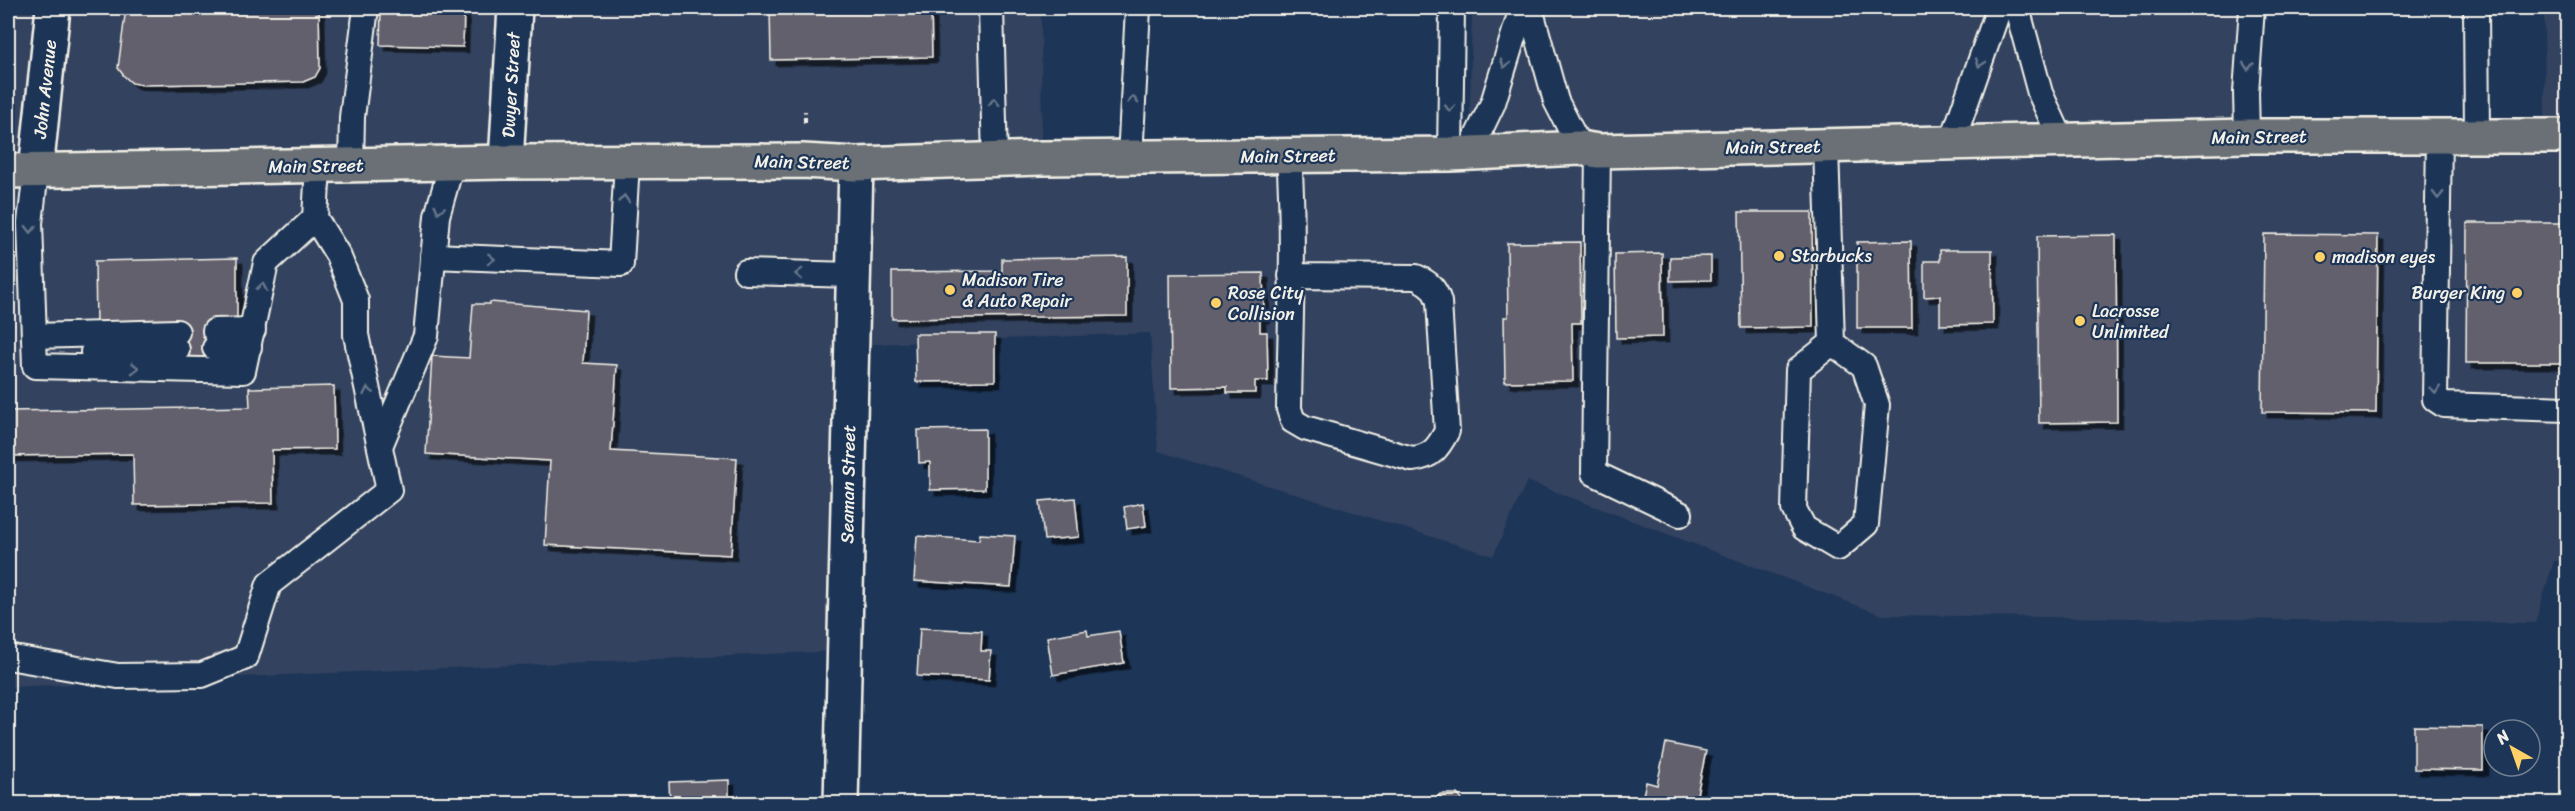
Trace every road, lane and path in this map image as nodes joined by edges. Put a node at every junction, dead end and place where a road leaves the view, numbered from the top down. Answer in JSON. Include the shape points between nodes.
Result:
{"nodes":[{"id":1,"x":53,"y":8,"type":"edge"},
{"id":2,"x":366,"y":8,"type":"edge"},
{"id":3,"x":515,"y":8,"type":"edge"},
{"id":4,"x":991,"y":8,"type":"edge"},
{"id":5,"x":1138,"y":8,"type":"edge"},
{"id":6,"x":1452,"y":8,"type":"edge"},
{"id":7,"x":1522,"y":8,"type":"edge"},
{"id":8,"x":1530,"y":8,"type":"edge"},
{"id":9,"x":1999,"y":8,"type":"edge"},
{"id":10,"x":2017,"y":8,"type":"edge"},
{"id":11,"x":2252,"y":8,"type":"edge"},
{"id":12,"x":2476,"y":8,"type":"edge"},
{"id":13,"x":805,"y":111,"type":"dead end"},
{"id":14,"x":805,"y":123,"type":"dead end"},
{"id":15,"x":2477,"y":135,"type":"junction"},
{"id":16,"x":2247,"y":136,"type":"junction"},
{"id":17,"x":2568,"y":136,"type":"edge"},
{"id":18,"x":2439,"y":137,"type":"junction"},
{"id":19,"x":2062,"y":141,"type":"junction"},
{"id":20,"x":1952,"y":142,"type":"junction"},
{"id":21,"x":1826,"y":146,"type":"junction"},
{"id":22,"x":1589,"y":149,"type":"junction"},
{"id":23,"x":1459,"y":153,"type":"junction"},
{"id":24,"x":1288,"y":156,"type":"junction"},
{"id":25,"x":1130,"y":158,"type":"junction"},
{"id":26,"x":995,"y":160,"type":"junction"},
{"id":27,"x":506,"y":162,"type":"junction"},
{"id":28,"x":627,"y":162,"type":"junction"},
{"id":29,"x":452,"y":163,"type":"junction"},
{"id":30,"x":856,"y":164,"type":"junction"},
{"id":31,"x":351,"y":165,"type":"junction"},
{"id":32,"x":318,"y":166,"type":"junction"},
{"id":33,"x":22,"y":171,"type":"edge"},
{"id":34,"x":315,"y":218,"type":"junction"},
{"id":35,"x":433,"y":256,"type":"junction"},
{"id":36,"x":746,"y":272,"type":"dead end"},
{"id":37,"x":853,"y":275,"type":"junction"},
{"id":38,"x":1291,"y":276,"type":"junction"},
{"id":39,"x":251,"y":338,"type":"junction"},
{"id":40,"x":214,"y":340,"type":"dead end"},
{"id":41,"x":177,"y":341,"type":"dead end"},
{"id":42,"x":1832,"y":343,"type":"junction"},
{"id":43,"x":34,"y":345,"type":"junction"},
{"id":44,"x":2568,"y":409,"type":"edge"},
{"id":45,"x":380,"y":446,"type":"junction"},
{"id":46,"x":1680,"y":514,"type":"dead end"},
{"id":47,"x":8,"y":657,"type":"edge"},
{"id":48,"x":841,"y":804,"type":"edge"}],
"edges":[{"from":1,"to":33,"type":"street","name":"John Avenue"},
{"from":2,"to":31,"type":"lane","via":[[352,117]]},
{"from":3,"to":27,"type":"street","name":"Dwyer Street"},
{"from":26,"to":4,"type":"lane","one_way":true},
{"from":25,"to":5,"type":"lane","one_way":true},
{"from":6,"to":23,"type":"lane","one_way":true},
{"from":7,"to":23,"type":"lane","one_way":true,"via":[[1493,103]]},
{"from":8,"to":22,"type":"lane","via":[[1556,101]]},
{"from":9,"to":20,"type":"lane","one_way":true},
{"from":10,"to":19,"type":"lane","via":[[2040,93]]},
{"from":11,"to":16,"type":"lane","one_way":true},
{"from":12,"to":15,"type":"lane"},
{"from":13,"to":14,"type":"path"},
{"from":15,"to":17,"type":"main road","name":"Main Street"},
{"from":15,"to":18,"type":"main road","name":"Main Street"},
{"from":16,"to":18,"type":"main road","name":"Main Street"},
{"from":16,"to":19,"type":"main road","name":"Main Street"},
{"from":18,"to":44,"type":"lane","one_way":true,"via":[[2435,399],[2444,405]]},
{"from":19,"to":20,"type":"main road","name":"Main Street"},
{"from":20,"to":21,"type":"main road","name":"Main Street"},
{"from":21,"to":22,"type":"main road","name":"Main Street"},
{"from":21,"to":42,"type":"lane"},
{"from":22,"to":23,"type":"main road","name":"Main Street"},
{"from":22,"to":46,"type":"lane","via":[[1594,472]]},
{"from":23,"to":24,"type":"main road","name":"Main Street"},
{"from":24,"to":25,"type":"main road","name":"Main Street"},
{"from":24,"to":38,"type":"lane"},
{"from":25,"to":26,"type":"main road","name":"Main Street"},
{"from":26,"to":30,"type":"main road","name":"Main Street"},
{"from":27,"to":28,"type":"main road","name":"Main Street"},
{"from":27,"to":29,"type":"main road","name":"Main Street"},
{"from":28,"to":30,"type":"main road","name":"Main Street","via":[[803,160]]},
{"from":35,"to":28,"type":"lane","one_way":true,"via":[[621,264]]},
{"from":29,"to":31,"type":"main road","name":"Main Street"},
{"from":29,"to":35,"type":"lane","one_way":true,"via":[[437,216]]},
{"from":30,"to":37,"type":"street","name":"Seaman Street"},
{"from":31,"to":32,"type":"main road","name":"Main Street"},
{"from":32,"to":33,"type":"main road","name":"Main Street"},
{"from":32,"to":34,"type":"lane"},
{"from":33,"to":43,"type":"lane","one_way":true,"via":[[30,222]]},
{"from":39,"to":34,"type":"lane","one_way":true,"via":[[266,263]]},
{"from":45,"to":34,"type":"lane","one_way":true,"via":[[356,335],[356,300],[338,255]]},
{"from":35,"to":45,"type":"lane","via":[[426,336]]},
{"from":37,"to":36,"type":"lane","one_way":true},
{"from":37,"to":48,"type":"street","name":"Seaman Street"},
{"from":38,"to":38,"type":"lane","via":[[1288,409],[1293,421],[1305,428],[1412,459],[1426,457],[1438,448],[1447,431],[1436,291],[1416,277]]},
{"from":39,"to":40,"type":"lane"},
{"from":43,"to":39,"type":"lane","one_way":true,"via":[[35,366],[243,371]]},
{"from":41,"to":43,"type":"lane"},
{"from":42,"to":42,"type":"lane","via":[[1797,370],[1794,509],[1804,528],[1838,548],[1866,524],[1877,405],[1864,366]]},
{"from":45,"to":47,"type":"lane","via":[[389,490],[269,584],[246,657],[202,675],[117,676]]}]}
